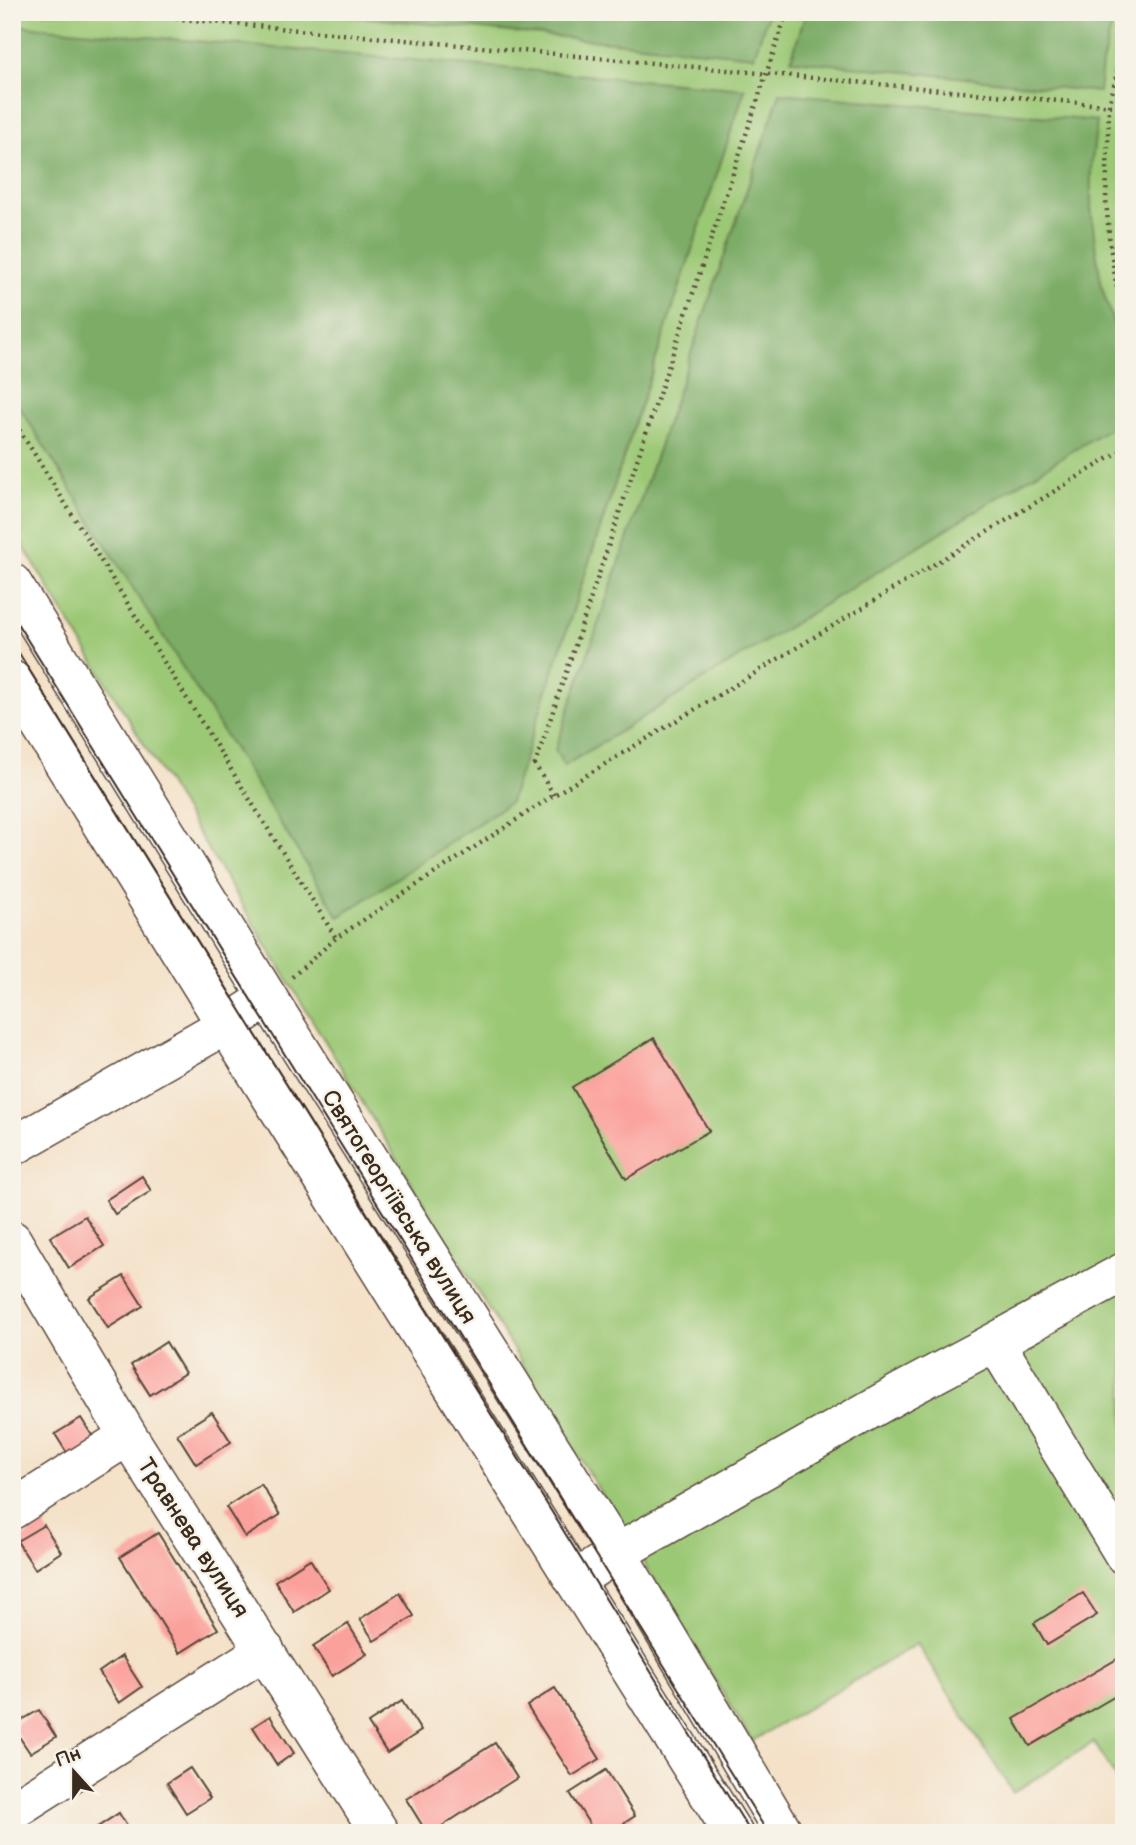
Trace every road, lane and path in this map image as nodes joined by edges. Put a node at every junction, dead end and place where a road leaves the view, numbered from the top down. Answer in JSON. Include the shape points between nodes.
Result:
{"nodes":[{"id":1,"x":106,"y":12,"type":"edge"},
{"id":2,"x":787,"y":12,"type":"edge"},
{"id":3,"x":1124,"y":43,"type":"edge"},
{"id":4,"x":766,"y":74,"type":"junction"},
{"id":5,"x":1109,"y":106,"type":"junction"},
{"id":6,"x":1124,"y":107,"type":"edge"},
{"id":7,"x":1124,"y":313,"type":"edge"},
{"id":8,"x":12,"y":418,"type":"edge"},
{"id":9,"x":1124,"y":449,"type":"edge"},
{"id":10,"x":12,"y":583,"type":"edge"},
{"id":11,"x":12,"y":680,"type":"edge"},
{"id":12,"x":554,"y":795,"type":"junction"},
{"id":13,"x":336,"y":938,"type":"junction"},
{"id":14,"x":268,"y":999,"type":"junction"},
{"id":15,"x":226,"y":1025,"type":"junction"},
{"id":16,"x":12,"y":1147,"type":"edge"},
{"id":17,"x":12,"y":1240,"type":"edge"},
{"id":18,"x":1124,"y":1272,"type":"edge"},
{"id":19,"x":995,"y":1342,"type":"junction"},
{"id":20,"x":128,"y":1436,"type":"junction"},
{"id":21,"x":12,"y":1510,"type":"edge"},
{"id":22,"x":617,"y":1553,"type":"junction"},
{"id":23,"x":1124,"y":1555,"type":"edge"},
{"id":24,"x":575,"y":1580,"type":"junction"},
{"id":25,"x":265,"y":1650,"type":"junction"},
{"id":26,"x":12,"y":1811,"type":"edge"},
{"id":27,"x":380,"y":1833,"type":"edge"},
{"id":28,"x":733,"y":1833,"type":"edge"},
{"id":29,"x":784,"y":1833,"type":"edge"}],
"edges":[{"from":1,"to":4,"type":"path"},
{"from":2,"to":4,"type":"path"},
{"from":3,"to":5,"type":"path"},
{"from":4,"to":5,"type":"path"},
{"from":4,"to":12,"type":"path","via":[[535,765]]},
{"from":5,"to":6,"type":"path"},
{"from":5,"to":7,"type":"path","via":[[1106,201]]},
{"from":8,"to":13,"type":"path"},
{"from":9,"to":12,"type":"path"},
{"from":10,"to":14,"type":"main road","name":"Святогеоргіївська вулиця"},
{"from":11,"to":15,"type":"main road"},
{"from":12,"to":13,"type":"path"},
{"from":13,"to":14,"type":"path"},
{"from":14,"to":15,"type":"main road"},
{"from":14,"to":22,"type":"main road","name":"Святогеоргіївська вулиця"},
{"from":15,"to":16,"type":"main road"},
{"from":15,"to":24,"type":"main road"},
{"from":17,"to":20,"type":"main road","name":"Травнева вулиця"},
{"from":18,"to":19,"type":"main road"},
{"from":19,"to":22,"type":"main road"},
{"from":19,"to":23,"type":"main road"},
{"from":20,"to":21,"type":"main road"},
{"from":20,"to":25,"type":"main road","name":"Травнева вулиця"},
{"from":22,"to":24,"type":"main road"},
{"from":22,"to":29,"type":"main road","name":"Святогеоргіївська вулиця"},
{"from":24,"to":28,"type":"main road"},
{"from":25,"to":26,"type":"main road"},
{"from":25,"to":27,"type":"main road","name":"Травнева вулиця"}]}
